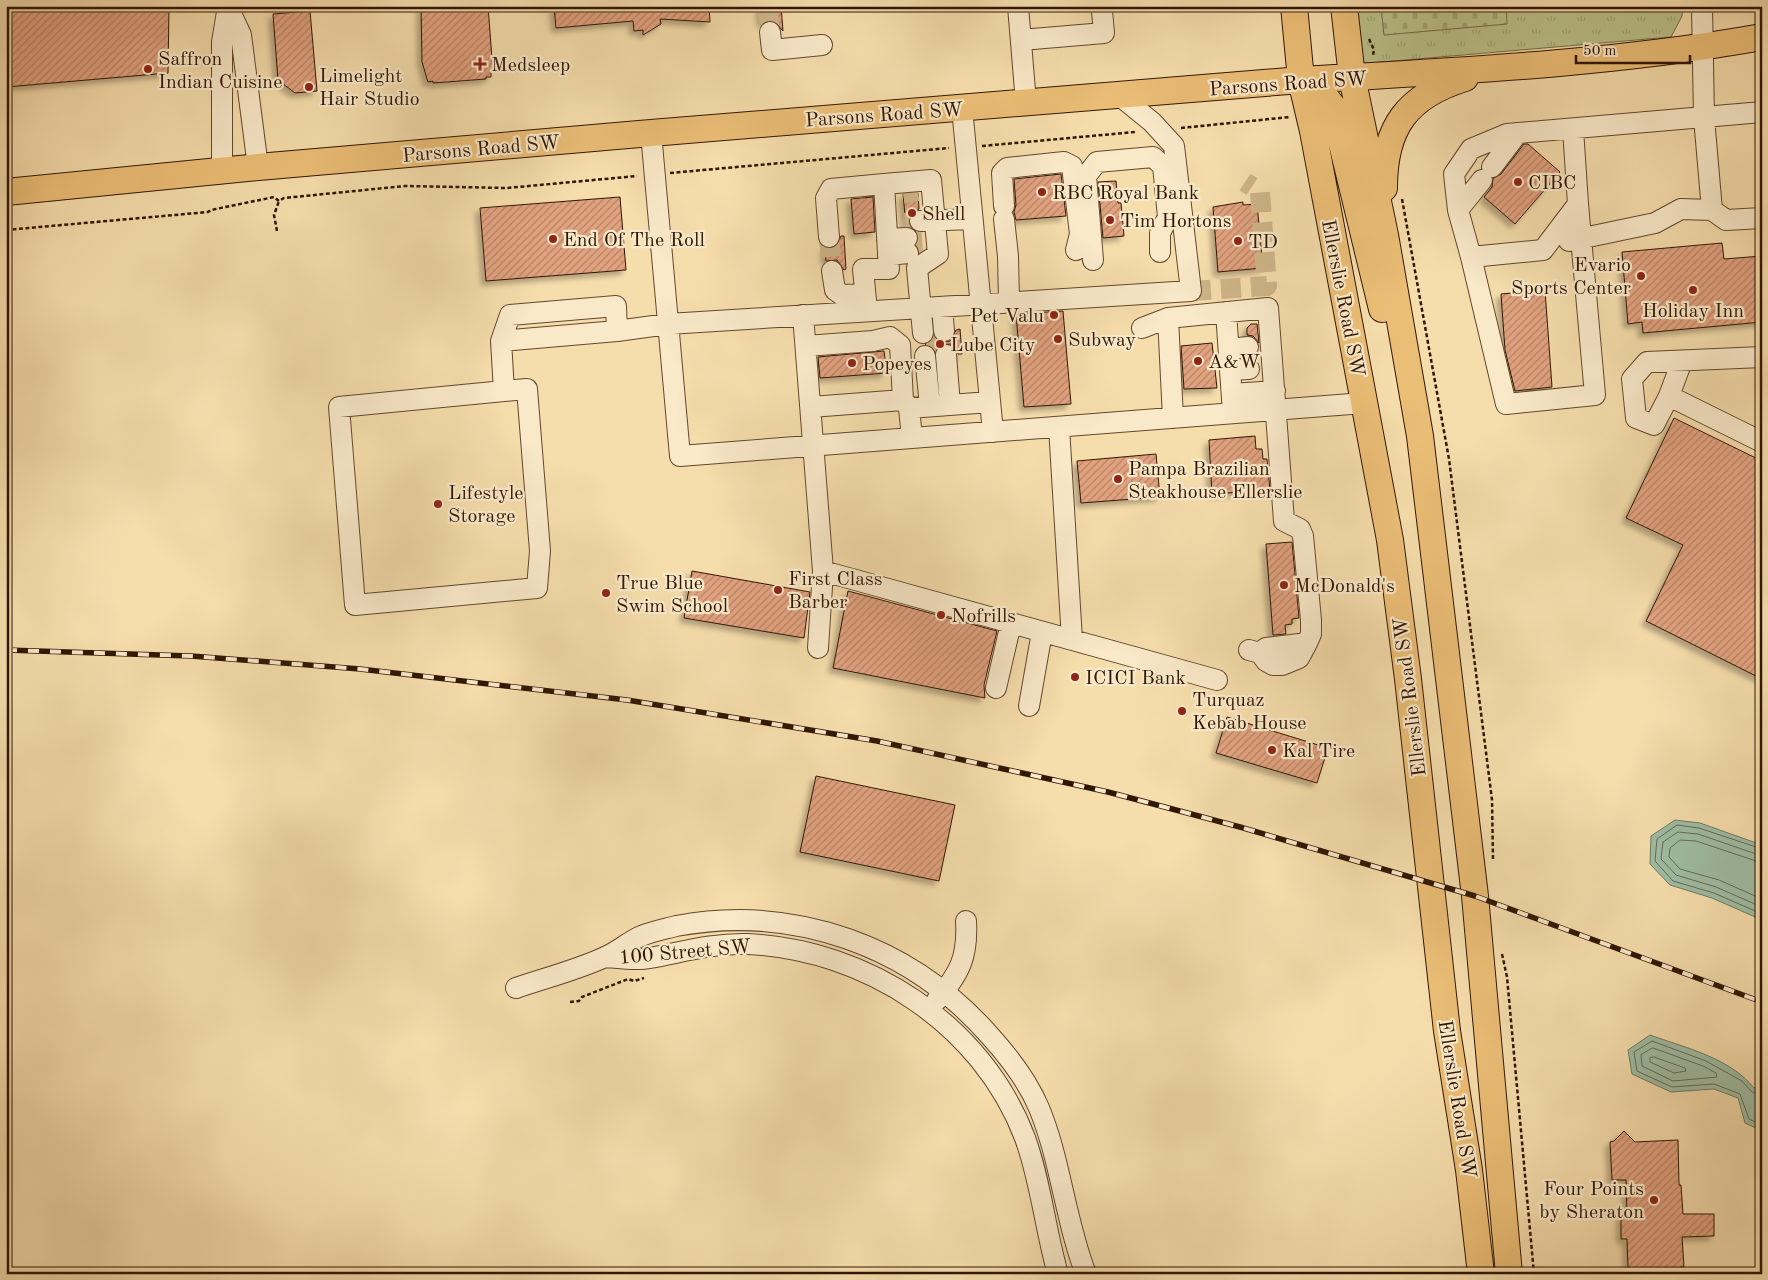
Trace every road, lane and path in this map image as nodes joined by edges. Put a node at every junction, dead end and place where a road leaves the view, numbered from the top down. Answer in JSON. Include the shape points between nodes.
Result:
{"nodes":[{"id":1,"x":228,"y":6,"type":"edge"},
{"id":2,"x":1018,"y":6,"type":"edge"},
{"id":3,"x":1294,"y":6,"type":"edge"},
{"id":4,"x":1326,"y":6,"type":"edge"},
{"id":5,"x":1344,"y":6,"type":"edge"},
{"id":6,"x":1702,"y":6,"type":"edge"},
{"id":7,"x":1102,"y":11,"type":"dead end"},
{"id":8,"x":770,"y":32,"type":"tunnel mouth"},
{"id":9,"x":1762,"y":37,"type":"edge"},
{"id":10,"x":1021,"y":40,"type":"junction"},
{"id":11,"x":822,"y":45,"type":"dead end"},
{"id":12,"x":1703,"y":48,"type":"junction"},
{"id":13,"x":1506,"y":66,"type":"junction"},
{"id":14,"x":1352,"y":77,"type":"junction"},
{"id":15,"x":1301,"y":80,"type":"junction"},
{"id":16,"x":1120,"y":96,"type":"junction"},
{"id":17,"x":1026,"y":103,"type":"junction"},
{"id":18,"x":962,"y":108,"type":"junction"},
{"id":19,"x":1762,"y":112,"type":"edge"},
{"id":20,"x":1287,"y":117,"type":"dead end"},
{"id":21,"x":1704,"y":118,"type":"junction"},
{"id":22,"x":1175,"y":128,"type":"dead end"},
{"id":23,"x":1573,"y":129,"type":"junction"},
{"id":24,"x":1136,"y":132,"type":"dead end"},
{"id":25,"x":651,"y":133,"type":"junction"},
{"id":26,"x":1517,"y":134,"type":"junction"},
{"id":27,"x":980,"y":146,"type":"dead end"},
{"id":28,"x":946,"y":148,"type":"dead end"},
{"id":29,"x":258,"y":167,"type":"junction"},
{"id":30,"x":222,"y":171,"type":"junction"},
{"id":31,"x":675,"y":172,"type":"dead end"},
{"id":32,"x":632,"y":176,"type":"dead end"},
{"id":33,"x":6,"y":192,"type":"edge"},
{"id":34,"x":279,"y":202,"type":"junction"},
{"id":35,"x":1578,"y":204,"type":"junction"},
{"id":36,"x":1458,"y":210,"type":"junction"},
{"id":37,"x":1712,"y":210,"type":"junction"},
{"id":38,"x":1762,"y":218,"type":"edge"},
{"id":39,"x":972,"y":219,"type":"junction"},
{"id":40,"x":910,"y":224,"type":"junction"},
{"id":41,"x":6,"y":230,"type":"edge"},
{"id":42,"x":277,"y":231,"type":"dead end"},
{"id":43,"x":1385,"y":235,"type":"junction"},
{"id":44,"x":829,"y":237,"type":"tunnel mouth"},
{"id":45,"x":1580,"y":237,"type":"junction"},
{"id":46,"x":1076,"y":250,"type":"dead end"},
{"id":47,"x":1543,"y":250,"type":"junction"},
{"id":48,"x":1160,"y":252,"type":"dead end"},
{"id":49,"x":1471,"y":258,"type":"junction"},
{"id":50,"x":1093,"y":260,"type":"dead end"},
{"id":51,"x":832,"y":271,"type":"tunnel mouth"},
{"id":52,"x":1009,"y":302,"type":"junction"},
{"id":53,"x":866,"y":303,"type":"junction"},
{"id":54,"x":980,"y":304,"type":"junction"},
{"id":55,"x":932,"y":307,"type":"junction"},
{"id":56,"x":1226,"y":312,"type":"junction"},
{"id":57,"x":803,"y":315,"type":"junction"},
{"id":58,"x":1168,"y":318,"type":"junction"},
{"id":59,"x":668,"y":324,"type":"junction"},
{"id":60,"x":1142,"y":328,"type":"dead end"},
{"id":61,"x":934,"y":332,"type":"tunnel mouth"},
{"id":62,"x":806,"y":346,"type":"junction"},
{"id":63,"x":1252,"y":346,"type":"junction"},
{"id":64,"x":1405,"y":351,"type":"junction"},
{"id":65,"x":936,"y":356,"type":"tunnel mouth"},
{"id":66,"x":1762,"y":357,"type":"edge"},
{"id":67,"x":1682,"y":361,"type":"junction"},
{"id":68,"x":1254,"y":369,"type":"junction"},
{"id":69,"x":504,"y":391,"type":"junction"},
{"id":70,"x":1669,"y":396,"type":"junction"},
{"id":71,"x":1276,"y":401,"type":"junction"},
{"id":72,"x":990,"y":402,"type":"junction"},
{"id":73,"x":1364,"y":403,"type":"junction"},
{"id":74,"x":906,"y":404,"type":"junction"},
{"id":75,"x":1233,"y":404,"type":"junction"},
{"id":76,"x":940,"y":405,"type":"junction"},
{"id":77,"x":811,"y":407,"type":"junction"},
{"id":78,"x":1173,"y":418,"type":"junction"},
{"id":79,"x":1059,"y":427,"type":"junction"},
{"id":80,"x":993,"y":432,"type":"junction"},
{"id":81,"x":912,"y":438,"type":"junction"},
{"id":82,"x":1762,"y":442,"type":"edge"},
{"id":83,"x":814,"y":446,"type":"junction"},
{"id":84,"x":823,"y":571,"type":"junction"},
{"id":85,"x":1011,"y":623,"type":"junction"},
{"id":86,"x":1042,"y":632,"type":"junction"},
{"id":87,"x":1072,"y":640,"type":"junction"},
{"id":88,"x":818,"y":648,"type":"dead end"},
{"id":89,"x":1254,"y":652,"type":"dead end"},
{"id":90,"x":1217,"y":680,"type":"dead end"},
{"id":91,"x":996,"y":688,"type":"dead end"},
{"id":92,"x":1029,"y":706,"type":"dead end"},
{"id":93,"x":966,"y":921,"type":"dead end"},
{"id":94,"x":1501,"y":948,"type":"dead end"},
{"id":95,"x":605,"y":957,"type":"junction"},
{"id":96,"x":651,"y":975,"type":"dead end"},
{"id":97,"x":516,"y":988,"type":"dead end"},
{"id":98,"x":944,"y":991,"type":"junction"},
{"id":99,"x":570,"y":1002,"type":"dead end"},
{"id":100,"x":929,"y":1009,"type":"junction"},
{"id":101,"x":1058,"y":1274,"type":"edge"},
{"id":102,"x":1086,"y":1274,"type":"edge"},
{"id":103,"x":1481,"y":1274,"type":"edge"},
{"id":104,"x":1509,"y":1274,"type":"edge"},
{"id":105,"x":1534,"y":1274,"type":"edge"}],
"edges":[{"from":1,"to":29,"type":"street","via":[[241,35]]},
{"from":1,"to":30,"type":"street","via":[[222,42]]},
{"from":2,"to":10,"type":"street"},
{"from":3,"to":15,"type":"main road","name":"Ellerslie Road SW"},
{"from":4,"to":14,"type":"main road","via":[[1332,51],[1339,65]]},
{"from":5,"to":14,"type":"main road","name":"Ellerslie Road SW"},
{"from":6,"to":12,"type":"street"},
{"from":7,"to":10,"type":"street","via":[[1104,32]]},
{"from":8,"to":11,"type":"street","via":[[772,50]]},
{"from":9,"to":12,"type":"main road","name":"Parsons Road SW"},
{"from":10,"to":17,"type":"street"},
{"from":12,"to":13,"type":"main road","name":"Parsons Road SW"},
{"from":12,"to":21,"type":"street"},
{"from":13,"to":14,"type":"main road","name":"Parsons Road SW"},
{"from":13,"to":43,"type":"main road","via":[[1427,93],[1400,118],[1386,153]]},
{"from":14,"to":15,"type":"main road","name":"Parsons Road SW"},
{"from":14,"to":43,"type":"main road","name":"Ellerslie Road SW"},
{"from":15,"to":16,"type":"main road","name":"Parsons Road SW"},
{"from":15,"to":64,"type":"main road","via":[[1320,90],[1333,106],[1382,311]]},
{"from":15,"to":73,"type":"main road","name":"Ellerslie Road SW"},
{"from":16,"to":17,"type":"main road","name":"Parsons Road SW"},
{"from":16,"to":52,"type":"street","via":[[1152,122],[1174,146],[1191,291]]},
{"from":17,"to":18,"type":"main road","name":"Parsons Road SW"},
{"from":18,"to":25,"type":"main road","name":"Parsons Road SW"},
{"from":18,"to":39,"type":"street"},
{"from":19,"to":21,"type":"street"},
{"from":20,"to":22,"type":"path"},
{"from":21,"to":23,"type":"street"},
{"from":21,"to":37,"type":"street"},
{"from":23,"to":26,"type":"street"},
{"from":23,"to":35,"type":"street"},
{"from":24,"to":27,"type":"path"},
{"from":25,"to":29,"type":"main road","name":"Parsons Road SW"},
{"from":25,"to":59,"type":"street"},
{"from":26,"to":36,"type":"street"},
{"from":26,"to":36,"type":"street","via":[[1507,134],[1471,149],[1454,174]]},
{"from":28,"to":31,"type":"path"},
{"from":29,"to":30,"type":"main road","name":"Parsons Road SW"},
{"from":30,"to":33,"type":"main road","name":"Parsons Road SW"},
{"from":32,"to":34,"type":"path","via":[[507,188],[405,186],[284,198]]},
{"from":34,"to":41,"type":"path","via":[[274,198],[208,212]]},
{"from":34,"to":42,"type":"path","via":[[274,215]]},
{"from":35,"to":45,"type":"street"},
{"from":35,"to":47,"type":"street"},
{"from":36,"to":49,"type":"street"},
{"from":37,"to":38,"type":"street","via":[[1726,220]]},
{"from":37,"to":45,"type":"street","via":[[1681,210],[1655,223]]},
{"from":39,"to":40,"type":"street"},
{"from":39,"to":54,"type":"street"},
{"from":40,"to":44,"type":"street","via":[[831,189],[826,198]]},
{"from":40,"to":53,"type":"street","via":[[862,269]]},
{"from":40,"to":55,"type":"street"},
{"from":43,"to":64,"type":"main road","name":"Ellerslie Road SW"},
{"from":45,"to":47,"type":"street"},
{"from":45,"to":49,"type":"street","via":[[1595,396],[1506,404]]},
{"from":46,"to":52,"type":"street","via":[[1080,234],[1072,166],[1064,162],[1006,168],[1002,173]]},
{"from":47,"to":49,"type":"street"},
{"from":48,"to":50,"type":"street","via":[[1160,233],[1168,216],[1163,166],[1153,157],[1096,162],[1086,176]]},
{"from":51,"to":53,"type":"street","via":[[835,290],[842,296]]},
{"from":52,"to":54,"type":"street"},
{"from":53,"to":55,"type":"street"},
{"from":53,"to":57,"type":"street"},
{"from":54,"to":55,"type":"street"},
{"from":54,"to":72,"type":"street"},
{"from":55,"to":61,"type":"street"},
{"from":56,"to":58,"type":"street"},
{"from":56,"to":63,"type":"street"},
{"from":56,"to":63,"type":"street","via":[[1268,308]]},
{"from":57,"to":59,"type":"street"},
{"from":57,"to":62,"type":"street"},
{"from":58,"to":60,"type":"street"},
{"from":58,"to":78,"type":"street"},
{"from":59,"to":69,"type":"street","via":[[500,341]]},
{"from":59,"to":83,"type":"street","via":[[680,456]]},
{"from":62,"to":74,"type":"street","via":[[895,339],[900,345]]},
{"from":62,"to":77,"type":"street"},
{"from":63,"to":68,"type":"street"},
{"from":63,"to":68,"type":"street"},
{"from":64,"to":104,"type":"main road","name":"Ellerslie Road SW","via":[[1420,436],[1475,896]]},
{"from":65,"to":76,"type":"street"},
{"from":66,"to":67,"type":"street"},
{"from":67,"to":70,"type":"street"},
{"from":67,"to":70,"type":"street","via":[[1647,362],[1632,379],[1636,418],[1654,425]]},
{"from":68,"to":71,"type":"street"},
{"from":68,"to":75,"type":"street"},
{"from":69,"to":69,"type":"street","via":[[339,407],[354,605],[537,588],[540,551],[528,388]]},
{"from":70,"to":82,"type":"street"},
{"from":71,"to":73,"type":"street"},
{"from":71,"to":75,"type":"street"},
{"from":71,"to":89,"type":"street","via":[[1284,521],[1300,529],[1303,536],[1311,634],[1299,658],[1282,665],[1273,666]]},
{"from":72,"to":76,"type":"street"},
{"from":72,"to":80,"type":"street"},
{"from":73,"to":103,"type":"main road","name":"Ellerslie Road SW","via":[[1395,577],[1447,1031],[1470,1170]]},
{"from":74,"to":76,"type":"street"},
{"from":74,"to":77,"type":"street"},
{"from":74,"to":81,"type":"street"},
{"from":75,"to":78,"type":"street"},
{"from":77,"to":83,"type":"street"},
{"from":78,"to":79,"type":"street"},
{"from":79,"to":80,"type":"street"},
{"from":79,"to":87,"type":"street"},
{"from":80,"to":81,"type":"street"},
{"from":81,"to":83,"type":"street"},
{"from":83,"to":84,"type":"street"},
{"from":84,"to":85,"type":"street"},
{"from":84,"to":88,"type":"street"},
{"from":85,"to":86,"type":"street"},
{"from":85,"to":91,"type":"street"},
{"from":86,"to":87,"type":"street"},
{"from":86,"to":92,"type":"street"},
{"from":87,"to":90,"type":"street"},
{"from":93,"to":98,"type":"street","via":[[965,954]]},
{"from":94,"to":105,"type":"path","via":[[1508,987]]},
{"from":95,"to":97,"type":"street","name":"100 Street SW"},
{"from":95,"to":98,"type":"street","name":"100 Street SW","via":[[640,936],[676,926],[728,920],[780,922],[831,932],[861,942],[893,957]]},
{"from":95,"to":100,"type":"street","name":"100 Street SW","via":[[648,959],[680,950],[729,943],[772,946],[842,961]]},
{"from":96,"to":99,"type":"path","via":[[634,981],[628,979]]},
{"from":98,"to":100,"type":"street"},
{"from":98,"to":102,"type":"street","name":"100 Street SW","via":[[1001,1049],[1038,1106],[1054,1152],[1073,1239]]},
{"from":100,"to":101,"type":"street","name":"100 Street SW","via":[[965,1043],[1011,1109],[1033,1163]]}]}
